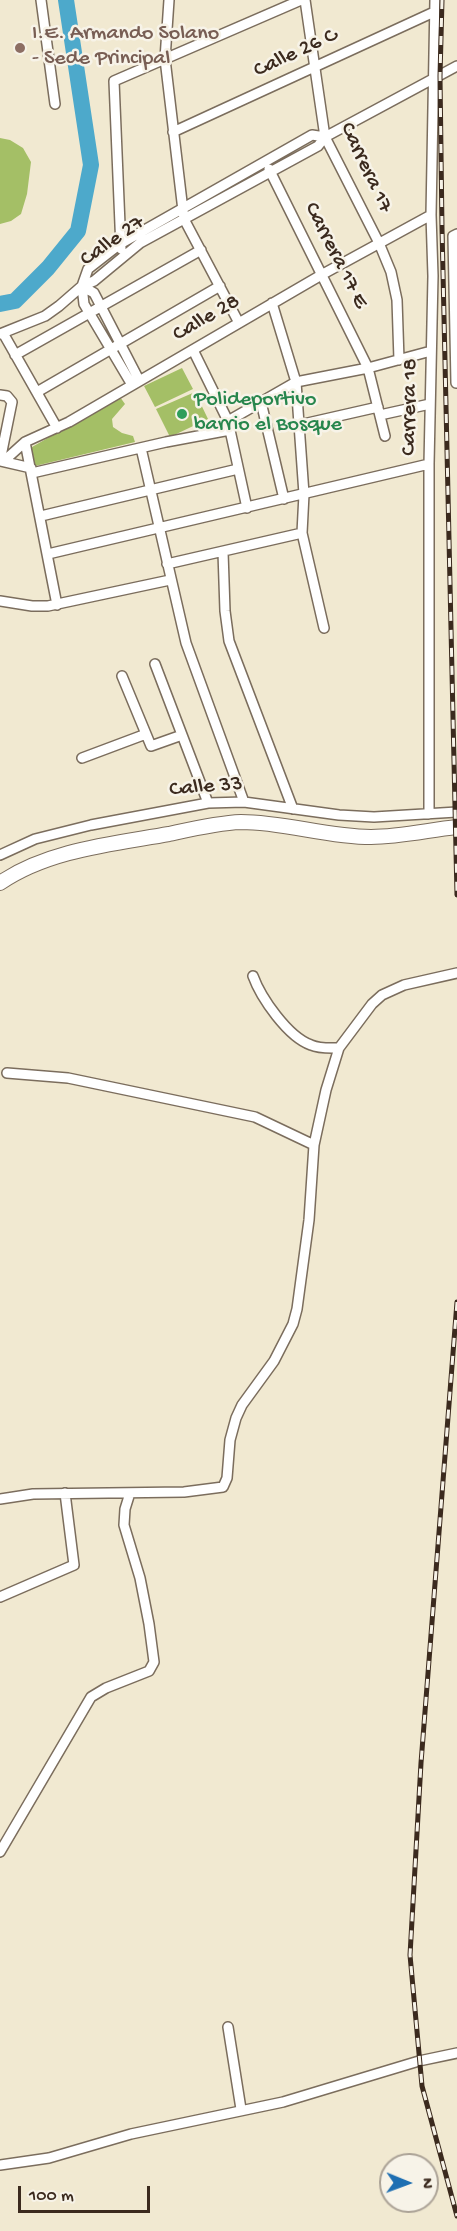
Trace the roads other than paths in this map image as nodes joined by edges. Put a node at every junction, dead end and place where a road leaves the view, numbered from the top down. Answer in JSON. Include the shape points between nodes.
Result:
{"nodes":[{"id":1,"x":41,"y":0,"type":"edge"},
{"id":2,"x":169,"y":0,"type":"edge"},
{"id":3,"x":303,"y":0,"type":"edge"},
{"id":4,"x":435,"y":0,"type":"edge"},
{"id":5,"x":434,"y":12,"type":"junction"},
{"id":6,"x":165,"y":59,"type":"junction"},
{"id":7,"x":457,"y":66,"type":"edge"},
{"id":8,"x":315,"y":67,"type":"junction"},
{"id":9,"x":433,"y":80,"type":"junction"},
{"id":10,"x":55,"y":104,"type":"dead end"},
{"id":11,"x":173,"y":132,"type":"junction"},
{"id":12,"x":325,"y":137,"type":"junction"},
{"id":13,"x":266,"y":162,"type":"junction"},
{"id":14,"x":271,"y":172,"type":"junction"},
{"id":15,"x":182,"y":209,"type":"junction"},
{"id":16,"x":431,"y":215,"type":"junction"},
{"id":17,"x":184,"y":219,"type":"junction"},
{"id":18,"x":455,"y":235,"type":"edge"},
{"id":19,"x":379,"y":243,"type":"junction"},
{"id":20,"x":120,"y":244,"type":"junction"},
{"id":21,"x":201,"y":250,"type":"junction"},
{"id":22,"x":122,"y":256,"type":"junction"},
{"id":23,"x":323,"y":274,"type":"junction"},
{"id":24,"x":82,"y":286,"type":"junction"},
{"id":25,"x":220,"y":286,"type":"junction"},
{"id":26,"x":272,"y":303,"type":"junction"},
{"id":27,"x":101,"y":307,"type":"junction"},
{"id":28,"x":90,"y":314,"type":"junction"},
{"id":29,"x":239,"y":323,"type":"junction"},
{"id":30,"x":2,"y":334,"type":"edge"},
{"id":31,"x":456,"y":340,"type":"edge"},
{"id":32,"x":120,"y":344,"type":"junction"},
{"id":33,"x":111,"y":349,"type":"junction"},
{"id":34,"x":193,"y":350,"type":"junction"},
{"id":35,"x":431,"y":351,"type":"junction"},
{"id":36,"x":15,"y":355,"type":"junction"},
{"id":37,"x":399,"y":360,"type":"junction"},
{"id":38,"x":369,"y":368,"type":"junction"},
{"id":39,"x":136,"y":382,"type":"junction"},
{"id":40,"x":296,"y":382,"type":"junction"},
{"id":41,"x":456,"y":383,"type":"edge"},
{"id":42,"x":37,"y":392,"type":"junction"},
{"id":43,"x":0,"y":395,"type":"edge"},
{"id":44,"x":261,"y":402,"type":"junction"},
{"id":45,"x":430,"y":404,"type":"junction"},
{"id":46,"x":379,"y":411,"type":"junction"},
{"id":47,"x":229,"y":425,"type":"junction"},
{"id":48,"x":299,"y":425,"type":"junction"},
{"id":49,"x":57,"y":428,"type":"junction"},
{"id":50,"x":385,"y":436,"type":"dead end"},
{"id":51,"x":25,"y":442,"type":"junction"},
{"id":52,"x":141,"y":448,"type":"junction"},
{"id":53,"x":2,"y":461,"type":"edge"},
{"id":54,"x":429,"y":464,"type":"junction"},
{"id":55,"x":238,"y":469,"type":"junction"},
{"id":56,"x":31,"y":471,"type":"junction"},
{"id":57,"x":150,"y":490,"type":"junction"},
{"id":58,"x":304,"y":494,"type":"junction"},
{"id":59,"x":284,"y":499,"type":"junction"},
{"id":60,"x":247,"y":508,"type":"junction"},
{"id":61,"x":41,"y":516,"type":"junction"},
{"id":62,"x":160,"y":529,"type":"junction"},
{"id":63,"x":302,"y":533,"type":"junction"},
{"id":64,"x":223,"y":552,"type":"junction"},
{"id":65,"x":48,"y":554,"type":"junction"},
{"id":66,"x":168,"y":564,"type":"junction"},
{"id":67,"x":170,"y":580,"type":"junction"},
{"id":68,"x":0,"y":601,"type":"edge"},
{"id":69,"x":57,"y":605,"type":"junction"},
{"id":70,"x":324,"y":628,"type":"dead end"},
{"id":71,"x":155,"y":664,"type":"dead end"},
{"id":72,"x":122,"y":676,"type":"dead end"},
{"id":73,"x":146,"y":734,"type":"junction"},
{"id":74,"x":182,"y":735,"type":"junction"},
{"id":75,"x":82,"y":758,"type":"dead end"},
{"id":76,"x":244,"y":802,"type":"junction"},
{"id":77,"x":208,"y":803,"type":"junction"},
{"id":78,"x":293,"y":808,"type":"junction"},
{"id":79,"x":457,"y":812,"type":"edge"},
{"id":80,"x":429,"y":814,"type":"junction"},
{"id":81,"x":457,"y":827,"type":"edge"},
{"id":82,"x":0,"y":855,"type":"edge"},
{"id":83,"x":0,"y":883,"type":"edge"},
{"id":84,"x":457,"y":972,"type":"edge"},
{"id":85,"x":253,"y":976,"type":"dead end"},
{"id":86,"x":339,"y":1048,"type":"junction"},
{"id":87,"x":7,"y":1073,"type":"dead end"},
{"id":88,"x":315,"y":1145,"type":"junction"},
{"id":89,"x":65,"y":1493,"type":"junction"},
{"id":90,"x":130,"y":1493,"type":"junction"},
{"id":91,"x":0,"y":1499,"type":"edge"},
{"id":92,"x":0,"y":1598,"type":"edge"},
{"id":93,"x":0,"y":1852,"type":"edge"},
{"id":94,"x":228,"y":2028,"type":"dead end"},
{"id":95,"x":457,"y":2053,"type":"edge"},
{"id":96,"x":241,"y":2109,"type":"junction"},
{"id":97,"x":0,"y":2165,"type":"edge"}],
"edges":[{"from":1,"to":10,"type":"street"},
{"from":2,"to":6,"type":"street"},
{"from":3,"to":6,"type":"street"},
{"from":3,"to":8,"type":"street","name":"Carrera 17"},
{"from":4,"to":5,"type":"street","name":"Carrera 18"},
{"from":5,"to":8,"type":"street","name":"Calle 26 C"},
{"from":5,"to":9,"type":"street","name":"Carrera 18"},
{"from":6,"to":11,"type":"street"},
{"from":6,"to":20,"type":"street","via":[[114,81]]},
{"from":7,"to":9,"type":"street","name":"Calle 27"},
{"from":8,"to":11,"type":"street","name":"Calle 26 C"},
{"from":8,"to":12,"type":"street","name":"Carrera 17"},
{"from":9,"to":12,"type":"street","name":"Calle 27"},
{"from":9,"to":16,"type":"street","name":"Carrera 18"},
{"from":11,"to":15,"type":"street"},
{"from":12,"to":13,"type":"street","name":"Calle 27","via":[[312,135]]},
{"from":12,"to":14,"type":"street","name":"Calle 27","via":[[318,146]]},
{"from":12,"to":19,"type":"street","name":"Carrera 17"},
{"from":13,"to":14,"type":"street","name":"Carrera 17 E"},
{"from":13,"to":15,"type":"street","name":"Calle 27"},
{"from":14,"to":17,"type":"street","name":"Calle 27"},
{"from":14,"to":23,"type":"street","name":"Carrera 17 E"},
{"from":15,"to":17,"type":"street"},
{"from":15,"to":20,"type":"street","name":"Calle 27"},
{"from":16,"to":19,"type":"street","name":"Calle 28"},
{"from":16,"to":35,"type":"street","name":"Carrera 18"},
{"from":17,"to":21,"type":"street"},
{"from":17,"to":22,"type":"street","name":"Calle 27"},
{"from":18,"to":31,"type":"street"},
{"from":19,"to":23,"type":"street","name":"Calle 28"},
{"from":19,"to":37,"type":"street","name":"Carrera 17","via":[[394,281]]},
{"from":20,"to":22,"type":"street"},
{"from":20,"to":24,"type":"street","name":"Calle 27","via":[[88,269]]},
{"from":21,"to":25,"type":"street"},
{"from":21,"to":27,"type":"street"},
{"from":22,"to":24,"type":"street","name":"Calle 27","via":[[94,281]]},
{"from":23,"to":26,"type":"street","name":"Calle 28"},
{"from":23,"to":38,"type":"street","name":"Carrera 17 E"},
{"from":24,"to":27,"type":"street","via":[[94,293]]},
{"from":24,"to":28,"type":"street","via":[[84,304]]},
{"from":24,"to":30,"type":"street","via":[[45,316]]},
{"from":25,"to":29,"type":"street"},
{"from":25,"to":32,"type":"street"},
{"from":26,"to":29,"type":"street","name":"Calle 28"},
{"from":26,"to":40,"type":"street"},
{"from":27,"to":28,"type":"street"},
{"from":27,"to":32,"type":"street"},
{"from":28,"to":33,"type":"street"},
{"from":28,"to":36,"type":"street"},
{"from":29,"to":34,"type":"street","name":"Calle 28"},
{"from":30,"to":36,"type":"street"},
{"from":31,"to":41,"type":"street"},
{"from":32,"to":33,"type":"street"},
{"from":32,"to":39,"type":"street"},
{"from":33,"to":39,"type":"street"},
{"from":33,"to":42,"type":"street"},
{"from":34,"to":39,"type":"street","name":"Calle 28"},
{"from":34,"to":47,"type":"street"},
{"from":35,"to":37,"type":"street"},
{"from":35,"to":45,"type":"street","name":"Carrera 18"},
{"from":36,"to":42,"type":"street"},
{"from":37,"to":38,"type":"street"},
{"from":38,"to":40,"type":"street"},
{"from":38,"to":46,"type":"street","name":"Carrera 17 E"},
{"from":39,"to":49,"type":"street","name":"Calle 28"},
{"from":40,"to":44,"type":"street"},
{"from":40,"to":48,"type":"street"},
{"from":42,"to":49,"type":"street"},
{"from":43,"to":53,"type":"street","via":[[12,402]]},
{"from":44,"to":47,"type":"street"},
{"from":44,"to":59,"type":"street"},
{"from":45,"to":46,"type":"street"},
{"from":45,"to":54,"type":"street","name":"Carrera 18"},
{"from":46,"to":48,"type":"street"},
{"from":46,"to":50,"type":"street","name":"Carrera 17 E"},
{"from":47,"to":52,"type":"street"},
{"from":47,"to":55,"type":"street"},
{"from":48,"to":58,"type":"street"},
{"from":49,"to":51,"type":"street","name":"Calle 28"},
{"from":51,"to":53,"type":"street","name":"Calle 28"},
{"from":51,"to":56,"type":"street"},
{"from":52,"to":56,"type":"street"},
{"from":52,"to":57,"type":"street"},
{"from":53,"to":56,"type":"street"},
{"from":54,"to":58,"type":"street"},
{"from":54,"to":80,"type":"street","name":"Carrera 18"},
{"from":55,"to":57,"type":"street"},
{"from":55,"to":60,"type":"street"},
{"from":56,"to":61,"type":"street"},
{"from":57,"to":61,"type":"street"},
{"from":57,"to":62,"type":"street"},
{"from":58,"to":59,"type":"street"},
{"from":58,"to":63,"type":"street"},
{"from":59,"to":60,"type":"street"},
{"from":60,"to":62,"type":"street"},
{"from":61,"to":65,"type":"street"},
{"from":62,"to":65,"type":"street"},
{"from":62,"to":66,"type":"street"},
{"from":63,"to":64,"type":"street"},
{"from":63,"to":70,"type":"street"},
{"from":64,"to":66,"type":"street"},
{"from":64,"to":78,"type":"street","via":[[229,641]]},
{"from":65,"to":69,"type":"street"},
{"from":66,"to":67,"type":"street"},
{"from":67,"to":69,"type":"street"},
{"from":67,"to":76,"type":"street","via":[[186,643]]},
{"from":68,"to":69,"type":"street"},
{"from":71,"to":74,"type":"street"},
{"from":72,"to":73,"type":"street"},
{"from":73,"to":74,"type":"street","via":[[151,746]]},
{"from":73,"to":75,"type":"street"},
{"from":74,"to":77,"type":"street"},
{"from":76,"to":77,"type":"street","name":"Calle 33"},
{"from":76,"to":78,"type":"street","name":"Calle 33"},
{"from":77,"to":82,"type":"street","name":"Calle 33","via":[[46,836]]},
{"from":78,"to":80,"type":"street","name":"Calle 33","via":[[374,817]]},
{"from":79,"to":80,"type":"street","name":"Calle 33"},
{"from":81,"to":83,"type":"main road","via":[[372,837],[231,823],[96,847],[41,862]]},
{"from":84,"to":86,"type":"street","via":[[404,985],[382,995]]},
{"from":85,"to":86,"type":"street","via":[[270,1007],[295,1035],[311,1046]]},
{"from":86,"to":88,"type":"street"},
{"from":87,"to":88,"type":"street","via":[[76,1079],[255,1117]]},
{"from":88,"to":90,"type":"street","via":[[297,1310],[274,1361],[236,1418],[225,1484],[220,1489]]},
{"from":89,"to":90,"type":"street"},
{"from":89,"to":91,"type":"street"},
{"from":89,"to":92,"type":"street","via":[[74,1566]]},
{"from":90,"to":93,"type":"street","via":[[124,1525],[140,1578],[154,1653],[153,1667],[92,1696]]},
{"from":94,"to":96,"type":"street"},
{"from":95,"to":96,"type":"street","via":[[284,2102]]},
{"from":96,"to":97,"type":"street","via":[[49,2158]]}]}
